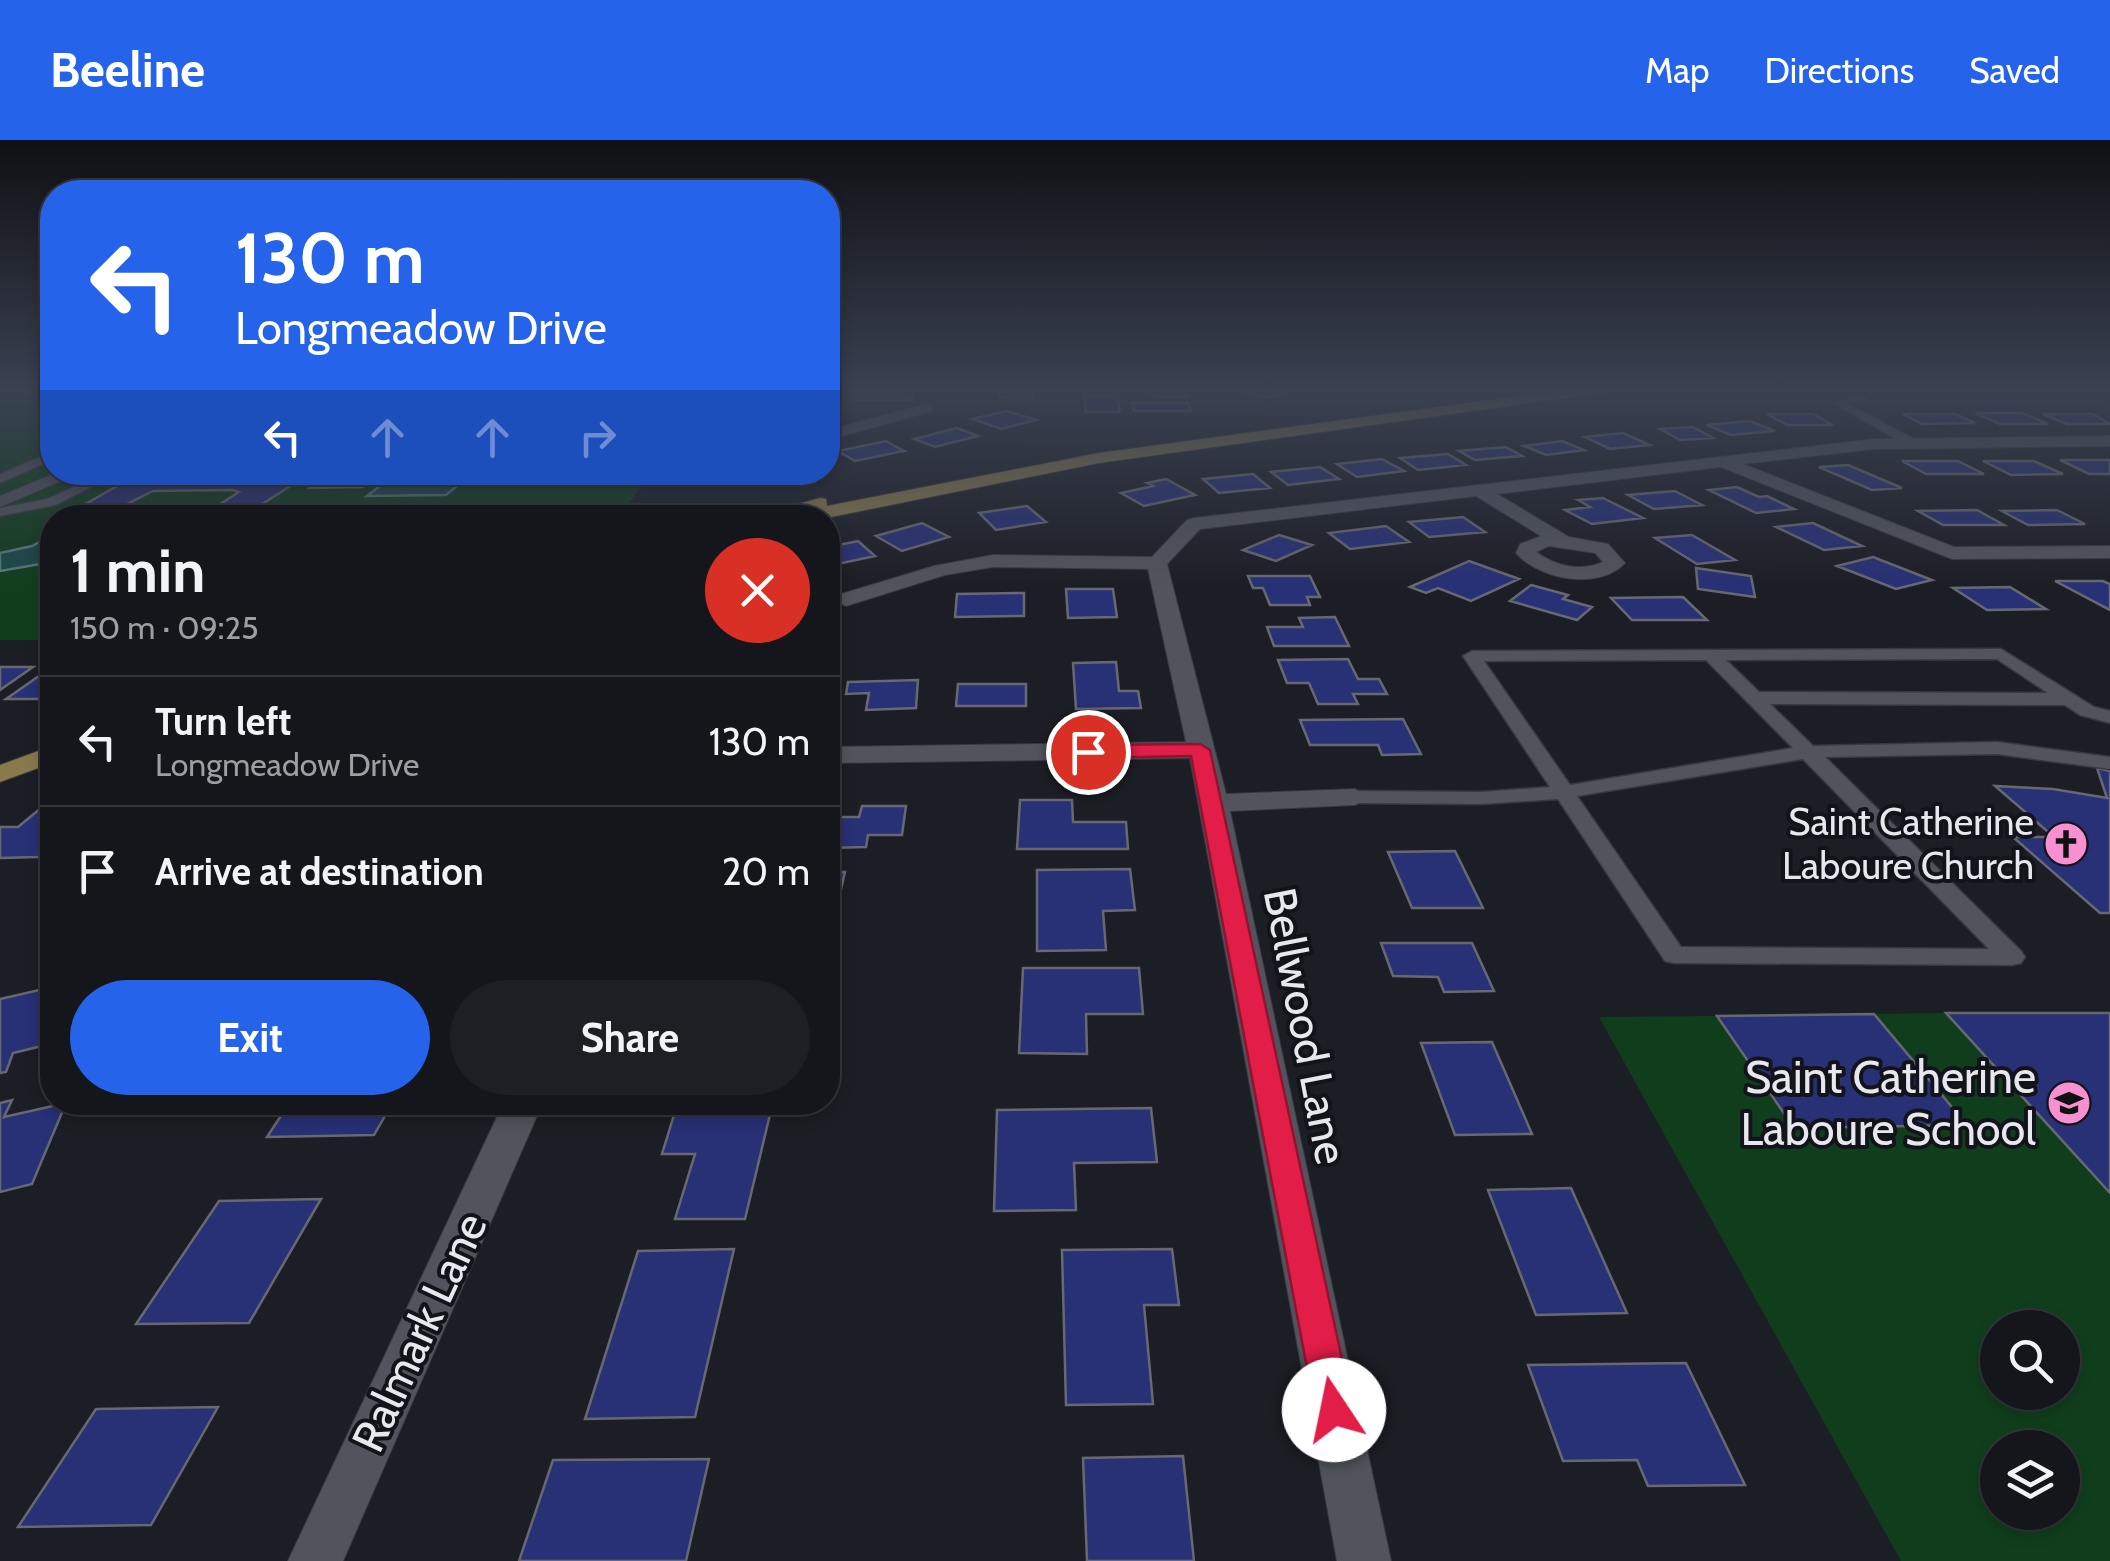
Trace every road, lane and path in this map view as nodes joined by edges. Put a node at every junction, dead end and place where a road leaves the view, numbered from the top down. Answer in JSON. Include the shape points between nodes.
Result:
{"nodes":[{"id":1,"x":1063,"y":455,"type":"edge"},
{"id":2,"x":1118,"y":455,"type":"edge"},
{"id":3,"x":1771,"y":455,"type":"edge"},
{"id":4,"x":1718,"y":460,"type":"junction"},
{"id":5,"x":40,"y":461,"type":"edge"},
{"id":6,"x":0,"y":479,"type":"edge"},
{"id":7,"x":42,"y":485,"type":"edge"},
{"id":8,"x":87,"y":485,"type":"edge"},
{"id":9,"x":1475,"y":488,"type":"junction"},
{"id":10,"x":0,"y":502,"type":"edge"},
{"id":11,"x":814,"y":505,"type":"edge"},
{"id":12,"x":840,"y":509,"type":"edge"},
{"id":13,"x":0,"y":512,"type":"edge"},
{"id":14,"x":1561,"y":540,"type":"dead end"},
{"id":15,"x":2110,"y":553,"type":"edge"},
{"id":16,"x":1157,"y":563,"type":"junction"},
{"id":17,"x":846,"y":600,"type":"dead end"},
{"id":18,"x":1712,"y":655,"type":"junction"},
{"id":19,"x":1754,"y":698,"type":"junction"},
{"id":20,"x":2070,"y":699,"type":"junction"},
{"id":21,"x":2110,"y":718,"type":"edge"},
{"id":22,"x":40,"y":741,"type":"edge"},
{"id":23,"x":1200,"y":750,"type":"junction"},
{"id":24,"x":1808,"y":752,"type":"junction"},
{"id":25,"x":840,"y":755,"type":"edge"},
{"id":26,"x":0,"y":756,"type":"edge"},
{"id":27,"x":40,"y":759,"type":"edge"},
{"id":28,"x":2110,"y":763,"type":"edge"},
{"id":29,"x":0,"y":774,"type":"edge"},
{"id":30,"x":1564,"y":792,"type":"junction"},
{"id":31,"x":1355,"y":798,"type":"joint"},
{"id":32,"x":1214,"y":803,"type":"junction"},
{"id":33,"x":518,"y":1115,"type":"edge"},
{"id":34,"x":315,"y":1561,"type":"edge"},
{"id":35,"x":1364,"y":1561,"type":"edge"}],
"edges":[{"from":1,"to":11,"type":"main road"},
{"from":2,"to":12,"type":"main road"},
{"from":3,"to":4,"type":"street"},
{"from":4,"to":9,"type":"street"},
{"from":4,"to":15,"type":"street","via":[[1952,553]]},
{"from":5,"to":6,"type":"lane"},
{"from":7,"to":10,"type":"street"},
{"from":8,"to":13,"type":"lane","via":[[51,502]]},
{"from":9,"to":14,"type":"street"},
{"from":9,"to":16,"type":"street","via":[[1194,524]]},
{"from":16,"to":17,"type":"street","via":[[993,560]]},
{"from":16,"to":23,"type":"street","name":"Bellwood Lane"},
{"from":18,"to":19,"type":"lane"},
{"from":18,"to":20,"type":"lane","via":[[2001,654]]},
{"from":18,"to":30,"type":"lane","via":[[1472,656]]},
{"from":19,"to":20,"type":"lane"},
{"from":19,"to":24,"type":"lane"},
{"from":20,"to":21,"type":"lane"},
{"from":22,"to":26,"type":"main road"},
{"from":23,"to":25,"type":"street"},
{"from":23,"to":32,"type":"street","name":"Bellwood Lane"},
{"from":24,"to":28,"type":"lane","via":[[1994,744]]},
{"from":24,"to":30,"type":"lane"},
{"from":24,"to":30,"type":"lane","via":[[2012,957],[1674,955]]},
{"from":27,"to":29,"type":"main road"},
{"from":30,"to":31,"type":"lane"},
{"from":31,"to":32,"type":"street"},
{"from":32,"to":35,"type":"street","name":"Bellwood Lane"},
{"from":33,"to":34,"type":"street","name":"Ralmark Lane"}]}
